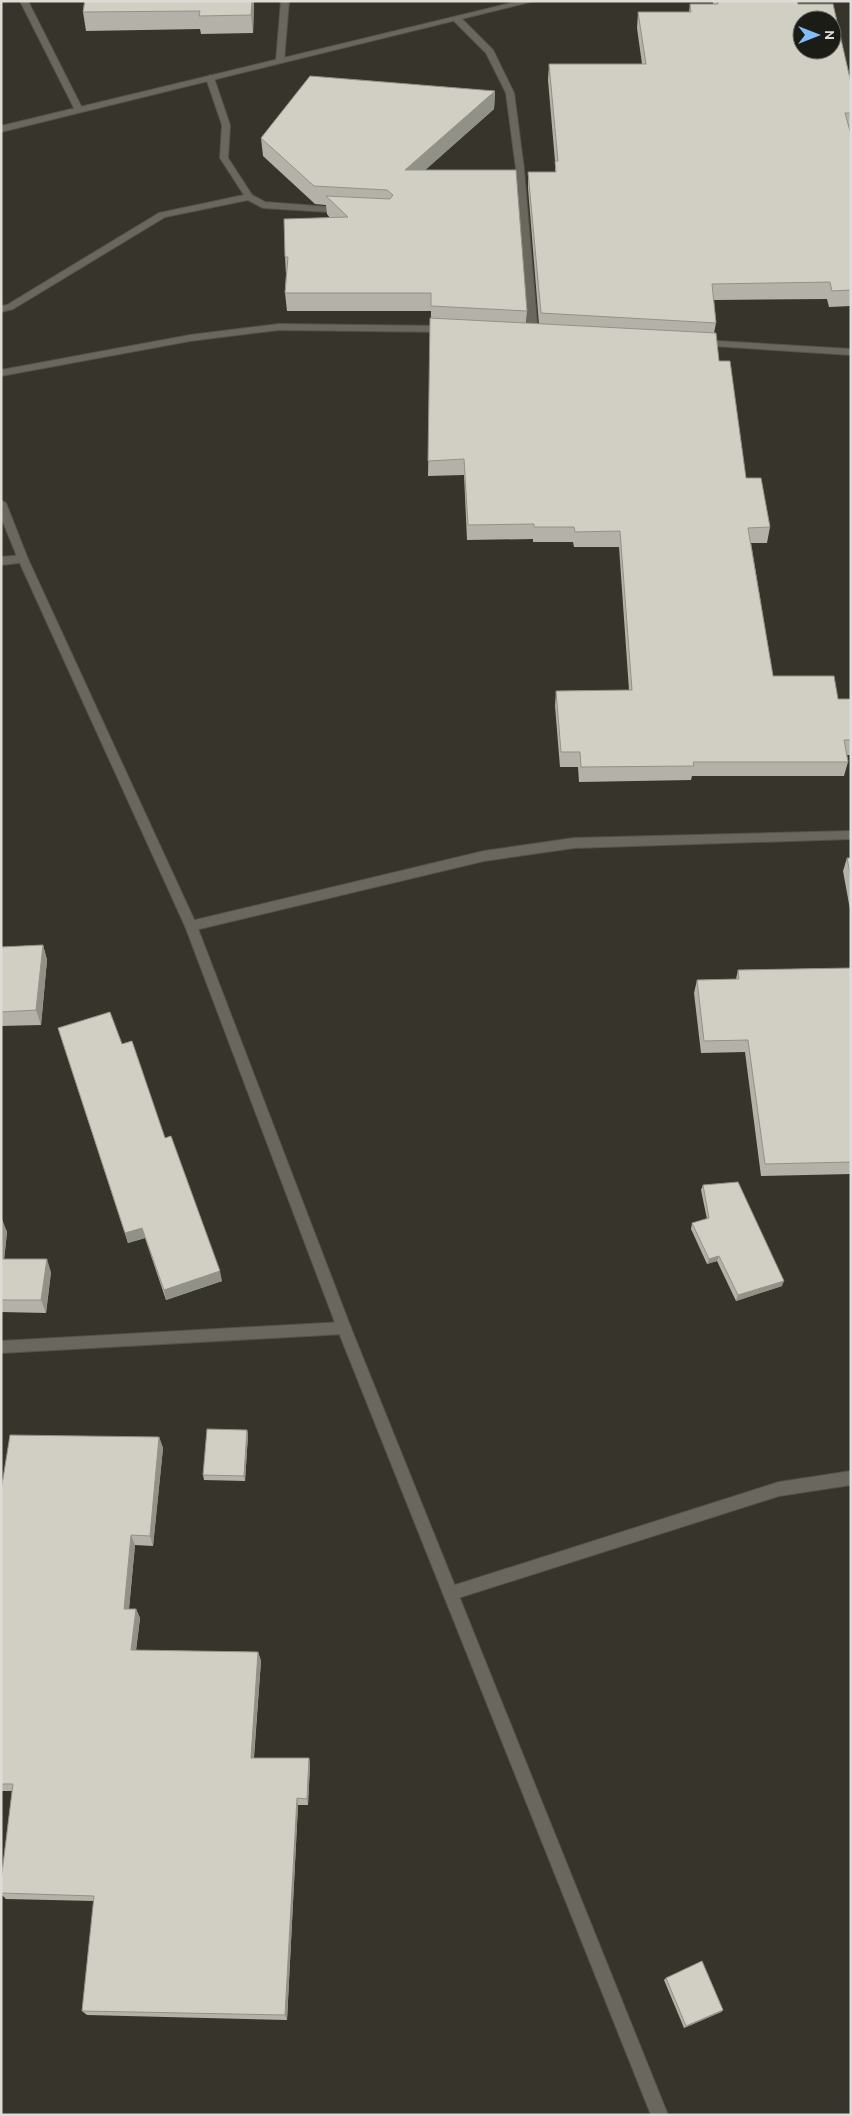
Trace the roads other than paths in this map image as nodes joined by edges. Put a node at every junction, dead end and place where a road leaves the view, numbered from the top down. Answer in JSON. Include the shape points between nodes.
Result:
{"nodes":[{"id":1,"x":24,"y":1,"type":"edge"},
{"id":2,"x":285,"y":1,"type":"edge"},
{"id":3,"x":530,"y":1,"type":"edge"},
{"id":4,"x":457,"y":19,"type":"junction"},
{"id":5,"x":280,"y":61,"type":"junction"},
{"id":6,"x":210,"y":78,"type":"junction"},
{"id":7,"x":80,"y":110,"type":"junction"},
{"id":8,"x":1,"y":129,"type":"edge"},
{"id":9,"x":249,"y":198,"type":"junction"},
{"id":10,"x":349,"y":211,"type":"edge"},
{"id":11,"x":1,"y":310,"type":"edge"},
{"id":12,"x":453,"y":329,"type":"edge"},
{"id":13,"x":533,"y":334,"type":"edge"},
{"id":14,"x":692,"y":343,"type":"edge"},
{"id":15,"x":851,"y":352,"type":"edge"},
{"id":16,"x":1,"y":373,"type":"edge"},
{"id":17,"x":1,"y":503,"type":"edge"},
{"id":18,"x":23,"y":559,"type":"junction"},
{"id":19,"x":1,"y":560,"type":"edge"},
{"id":20,"x":851,"y":835,"type":"edge"},
{"id":21,"x":191,"y":926,"type":"junction"},
{"id":22,"x":344,"y":1328,"type":"junction"},
{"id":23,"x":1,"y":1347,"type":"edge"},
{"id":24,"x":851,"y":1478,"type":"edge"},
{"id":25,"x":452,"y":1593,"type":"junction"},
{"id":26,"x":660,"y":2115,"type":"edge"}],
"edges":[{"from":1,"to":7,"type":"street"},
{"from":2,"to":5,"type":"street"},
{"from":3,"to":4,"type":"street"},
{"from":4,"to":5,"type":"street"},
{"from":4,"to":13,"type":"street","via":[[490,52],[510,93],[520,169]]},
{"from":5,"to":6,"type":"street"},
{"from":6,"to":7,"type":"street"},
{"from":6,"to":9,"type":"street","via":[[226,125],[224,158]]},
{"from":7,"to":8,"type":"street"},
{"from":9,"to":10,"type":"street","via":[[263,205]]},
{"from":9,"to":11,"type":"street","via":[[162,215]]},
{"from":12,"to":16,"type":"street","via":[[279,327],[190,338]]},
{"from":14,"to":15,"type":"street"},
{"from":17,"to":18,"type":"street"},
{"from":18,"to":19,"type":"street"},
{"from":18,"to":21,"type":"street"},
{"from":20,"to":21,"type":"street","via":[[574,843],[484,856]]},
{"from":21,"to":22,"type":"street"},
{"from":22,"to":23,"type":"street"},
{"from":22,"to":25,"type":"street"},
{"from":24,"to":25,"type":"street","via":[[779,1490]]},
{"from":25,"to":26,"type":"street"}]}
